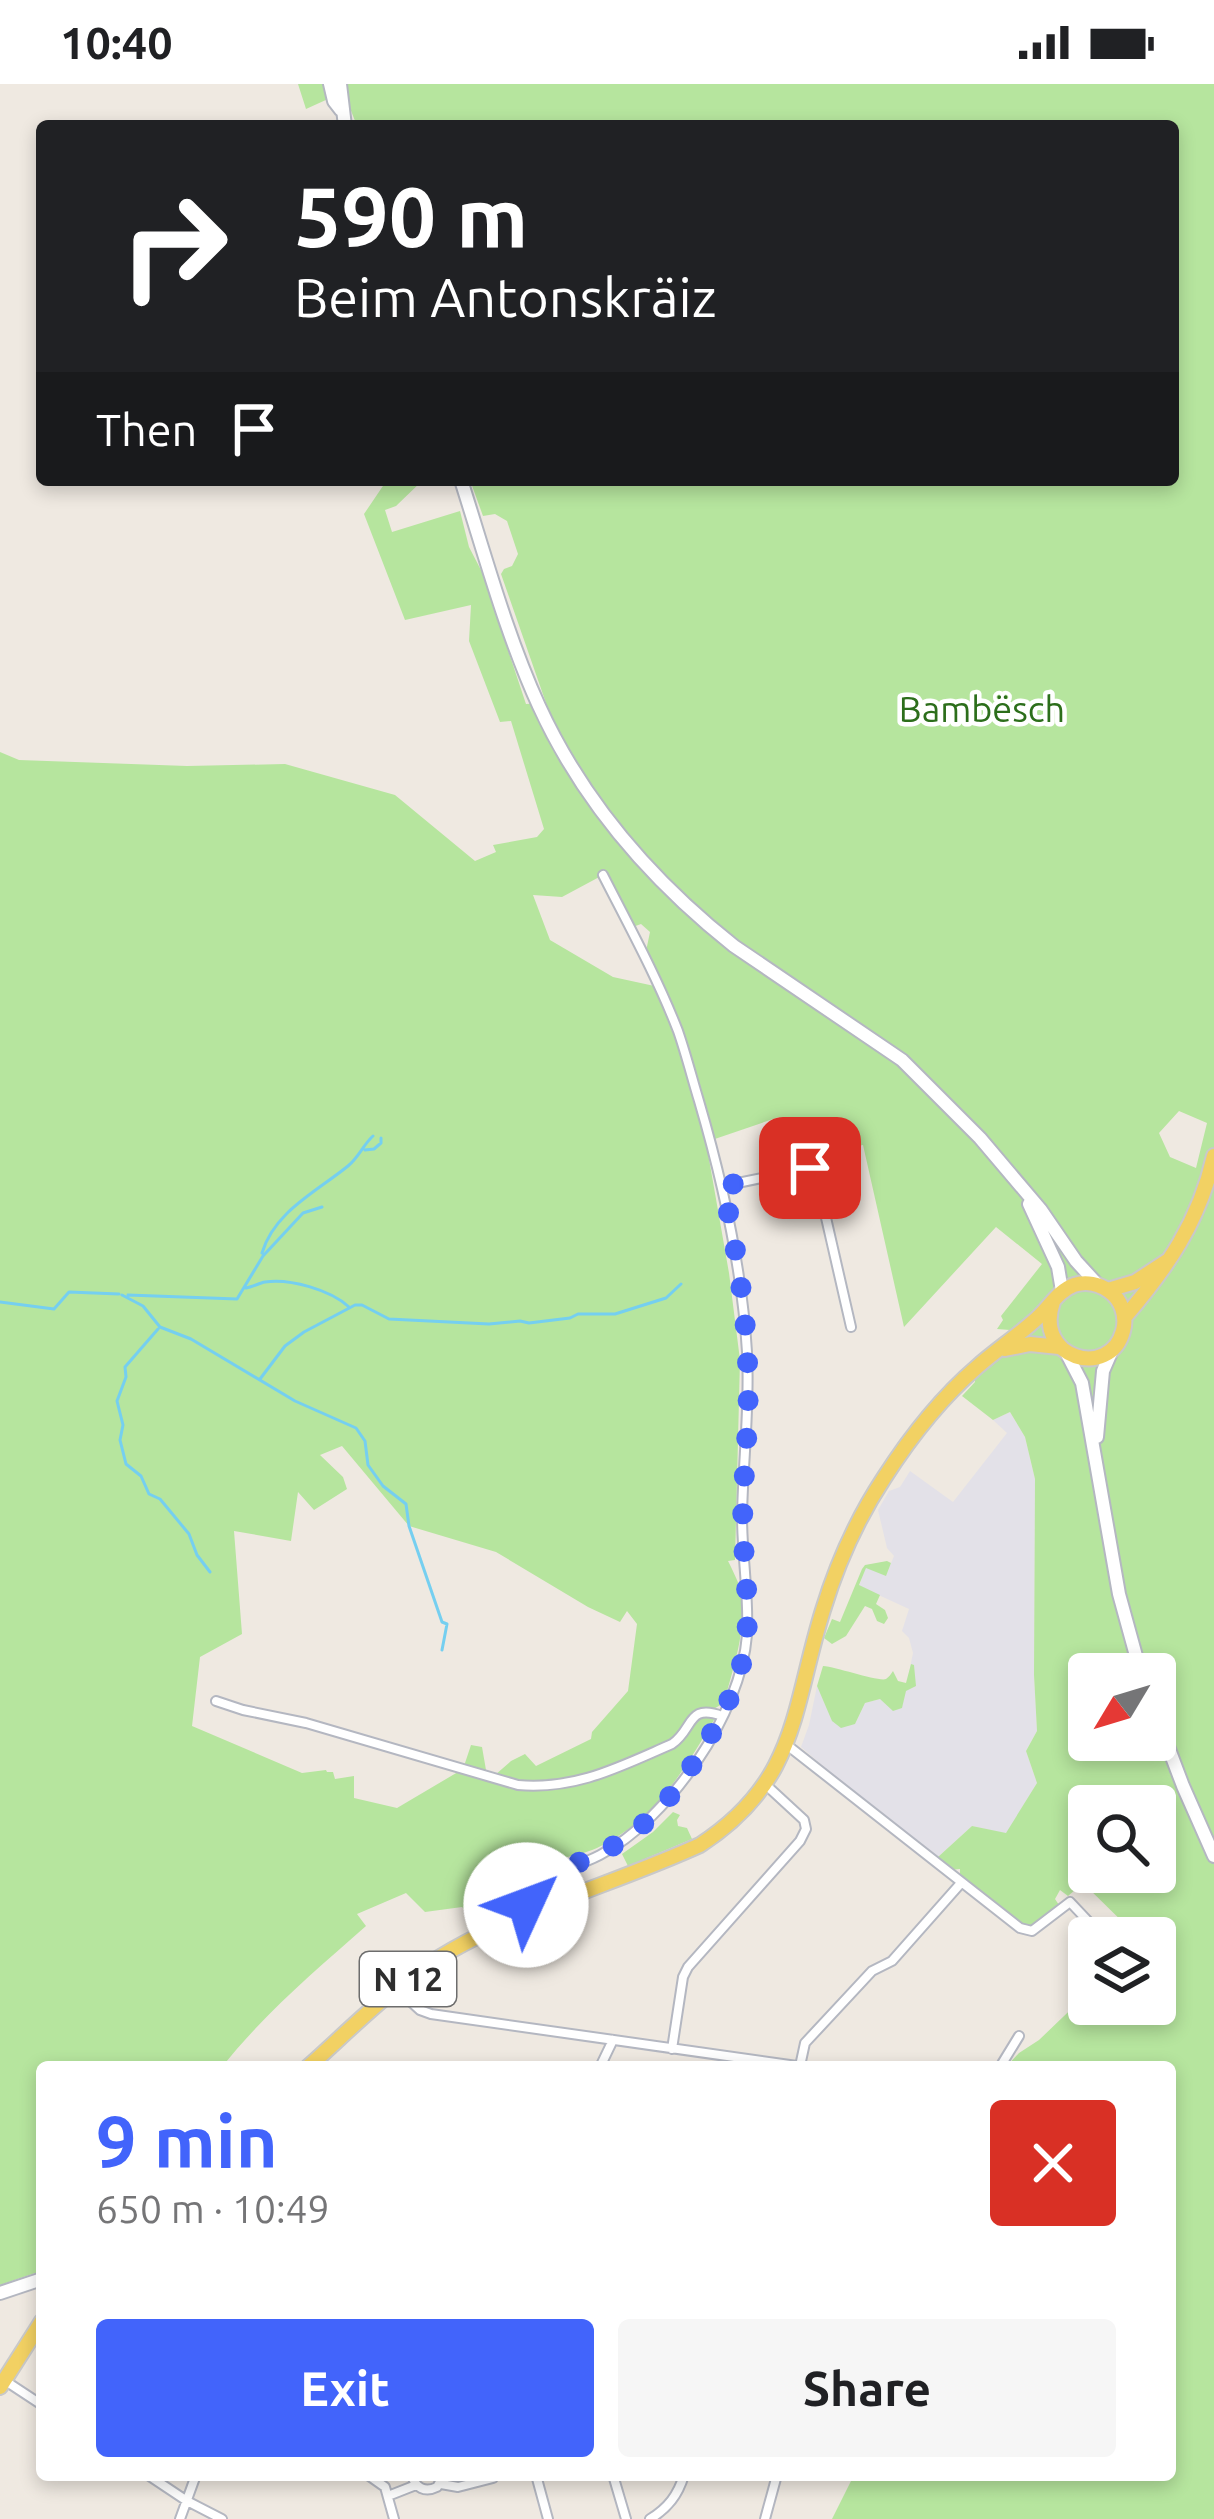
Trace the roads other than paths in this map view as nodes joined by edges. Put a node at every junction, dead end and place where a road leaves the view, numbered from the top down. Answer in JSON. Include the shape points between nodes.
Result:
{"nodes":[{"id":1,"x":337,"y":85,"type":"edge"},
{"id":2,"x":343,"y":118,"type":"edge"},
{"id":3,"x":463,"y":486,"type":"edge"},
{"id":4,"x":603,"y":875,"type":"dead end"},
{"id":5,"x":1214,"y":1156,"type":"edge"},
{"id":6,"x":723,"y":1186,"type":"junction"},
{"id":7,"x":1023,"y":1192,"type":"junction"},
{"id":8,"x":1171,"y":1258,"type":"junction"},
{"id":9,"x":1103,"y":1287,"type":"junction"},
{"id":10,"x":1058,"y":1297,"type":"junction"},
{"id":11,"x":1124,"y":1318,"type":"junction"},
{"id":12,"x":851,"y":1327,"type":"dead end"},
{"id":13,"x":1113,"y":1348,"type":"junction"},
{"id":14,"x":1000,"y":1350,"type":"junction"},
{"id":15,"x":1063,"y":1350,"type":"junction"},
{"id":16,"x":1095,"y":1456,"type":"junction"},
{"id":17,"x":1135,"y":1653,"type":"edge"},
{"id":18,"x":216,"y":1701,"type":"dead end"},
{"id":19,"x":722,"y":1716,"type":"junction"},
{"id":20,"x":787,"y":1745,"type":"junction"},
{"id":21,"x":1174,"y":1761,"type":"edge"},
{"id":22,"x":766,"y":1784,"type":"junction"},
{"id":23,"x":1214,"y":1856,"type":"edge"},
{"id":24,"x":961,"y":1883,"type":"junction"},
{"id":25,"x":526,"y":1916,"type":"junction"},
{"id":26,"x":1084,"y":1917,"type":"edge"},
{"id":27,"x":396,"y":1988,"type":"junction"},
{"id":28,"x":1019,"y":2036,"type":"dead end"},
{"id":29,"x":613,"y":2040,"type":"junction"},
{"id":30,"x":672,"y":2049,"type":"junction"},
{"id":31,"x":315,"y":2061,"type":"edge"},
{"id":32,"x":603,"y":2061,"type":"edge"},
{"id":33,"x":752,"y":2061,"type":"edge"},
{"id":34,"x":803,"y":2061,"type":"edge"},
{"id":35,"x":1004,"y":2061,"type":"edge"},
{"id":36,"x":36,"y":2281,"type":"edge"},
{"id":37,"x":0,"y":2294,"type":"edge"},
{"id":38,"x":36,"y":2330,"type":"edge"},
{"id":39,"x":2,"y":2384,"type":"edge"},
{"id":40,"x":36,"y":2402,"type":"edge"},
{"id":41,"x":157,"y":2481,"type":"edge"},
{"id":42,"x":194,"y":2481,"type":"edge"},
{"id":43,"x":376,"y":2481,"type":"edge"},
{"id":44,"x":412,"y":2481,"type":"edge"},
{"id":45,"x":415,"y":2481,"type":"edge"},
{"id":46,"x":440,"y":2481,"type":"edge"},
{"id":47,"x":447,"y":2481,"type":"edge"},
{"id":48,"x":481,"y":2481,"type":"edge"},
{"id":49,"x":538,"y":2481,"type":"edge"},
{"id":50,"x":615,"y":2481,"type":"edge"},
{"id":51,"x":682,"y":2481,"type":"edge"},
{"id":52,"x":775,"y":2481,"type":"edge"},
{"id":53,"x":388,"y":2496,"type":"junction"},
{"id":54,"x":187,"y":2501,"type":"junction"},
{"id":55,"x":180,"y":2519,"type":"edge"},
{"id":56,"x":222,"y":2519,"type":"edge"},
{"id":57,"x":394,"y":2519,"type":"edge"},
{"id":58,"x":548,"y":2519,"type":"edge"},
{"id":59,"x":626,"y":2519,"type":"edge"},
{"id":60,"x":650,"y":2519,"type":"edge"},
{"id":61,"x":765,"y":2519,"type":"edge"}],
"edges":[{"from":1,"to":2,"type":"main road"},
{"from":3,"to":7,"type":"main road","via":[[524,671],[556,741],[632,851],[721,936],[902,1060]]},
{"from":4,"to":6,"type":"street","via":[[679,1035]]},
{"from":5,"to":8,"type":"main road"},
{"from":6,"to":12,"type":"street","via":[[810,1168],[816,1174]]},
{"from":6,"to":19,"type":"street","via":[[748,1390],[746,1637]]},
{"from":7,"to":9,"type":"main road"},
{"from":7,"to":10,"type":"main road","via":[[1058,1267]]},
{"from":8,"to":9,"type":"main road","via":[[1135,1282]]},
{"from":8,"to":11,"type":"main road"},
{"from":9,"to":10,"type":"main road","via":[[1079,1284]]},
{"from":9,"to":11,"type":"main road"},
{"from":10,"to":14,"type":"main road","number":"N 12"},
{"from":10,"to":15,"type":"main road","via":[[1048,1326]]},
{"from":11,"to":13,"type":"main road"},
{"from":13,"to":15,"type":"main road","via":[[1086,1359]]},
{"from":13,"to":16,"type":"main road","via":[[1103,1371]]},
{"from":14,"to":15,"type":"main road"},
{"from":14,"to":20,"type":"main road","number":"N 12","via":[[950,1394],[860,1520],[822,1611]]},
{"from":15,"to":16,"type":"main road","via":[[1082,1383]]},
{"from":16,"to":17,"type":"main road"},
{"from":18,"to":19,"type":"street","via":[[546,1787],[672,1744],[701,1712]]},
{"from":19,"to":25,"type":"street","via":[[668,1802],[596,1857],[539,1875]]},
{"from":20,"to":22,"type":"main road","number":"N 12"},
{"from":20,"to":24,"type":"street"},
{"from":21,"to":23,"type":"main road"},
{"from":22,"to":25,"type":"main road","number":"N 12","via":[[700,1845]]},
{"from":22,"to":30,"type":"street","via":[[806,1829],[688,1967]]},
{"from":24,"to":26,"type":"street","via":[[1026,1931],[1070,1902]]},
{"from":24,"to":34,"type":"street","via":[[805,2043]]},
{"from":25,"to":27,"type":"main road","number":"N 12"},
{"from":27,"to":29,"type":"street","via":[[430,2014]]},
{"from":27,"to":31,"type":"main road","number":"N 12"},
{"from":28,"to":35,"type":"street"},
{"from":29,"to":30,"type":"street"},
{"from":29,"to":32,"type":"street"},
{"from":30,"to":33,"type":"street"},
{"from":36,"to":37,"type":"main road"},
{"from":38,"to":39,"type":"main road"},
{"from":39,"to":40,"type":"street"},
{"from":41,"to":54,"type":"street"},
{"from":42,"to":54,"type":"street"},
{"from":43,"to":53,"type":"street"},
{"from":44,"to":53,"type":"street"},
{"from":45,"to":46,"type":"street","via":[[426,2490]]},
{"from":47,"to":48,"type":"street"},
{"from":49,"to":58,"type":"street"},
{"from":50,"to":59,"type":"street"},
{"from":51,"to":60,"type":"street"},
{"from":52,"to":61,"type":"street"},
{"from":53,"to":57,"type":"street"},
{"from":54,"to":55,"type":"street"},
{"from":54,"to":56,"type":"street"}]}
